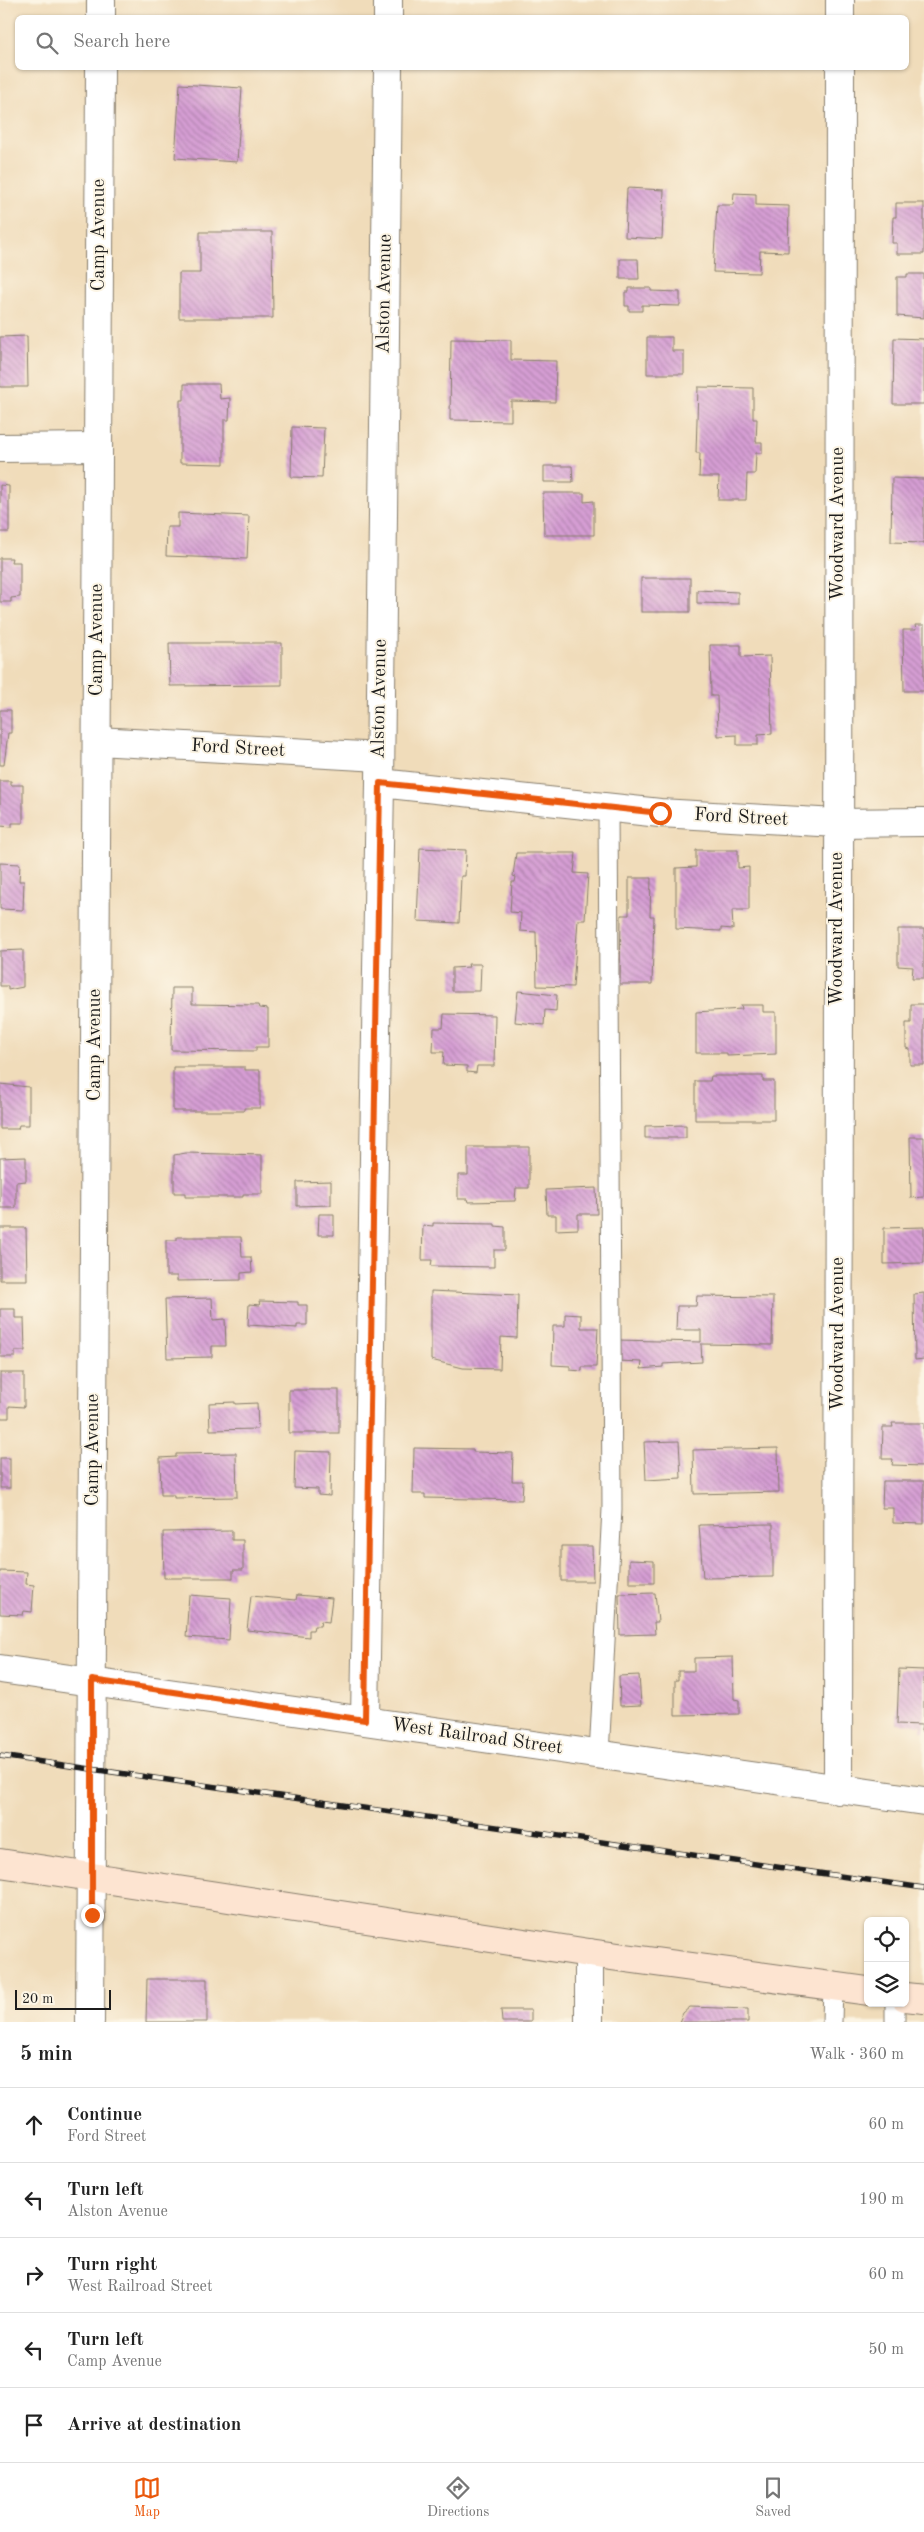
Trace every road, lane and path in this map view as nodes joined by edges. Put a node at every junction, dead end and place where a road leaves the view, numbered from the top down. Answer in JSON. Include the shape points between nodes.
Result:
{"nodes":[{"id":1,"x":101,"y":0,"type":"edge"},
{"id":2,"x":388,"y":0,"type":"edge"},
{"id":3,"x":840,"y":0,"type":"edge"},
{"id":4,"x":101,"y":15,"type":"edge"},
{"id":5,"x":388,"y":15,"type":"edge"},
{"id":6,"x":840,"y":15,"type":"edge"},
{"id":7,"x":100,"y":70,"type":"edge"},
{"id":8,"x":388,"y":70,"type":"edge"},
{"id":9,"x":840,"y":70,"type":"edge"},
{"id":10,"x":98,"y":447,"type":"junction"},
{"id":11,"x":0,"y":448,"type":"edge"},
{"id":12,"x":96,"y":741,"type":"junction"},
{"id":13,"x":380,"y":770,"type":"junction"},
{"id":14,"x":608,"y":808,"type":"junction"},
{"id":15,"x":837,"y":822,"type":"junction"},
{"id":16,"x":924,"y":822,"type":"edge"},
{"id":17,"x":0,"y":1669,"type":"edge"},
{"id":18,"x":92,"y":1680,"type":"junction"},
{"id":19,"x":365,"y":1720,"type":"junction"},
{"id":20,"x":600,"y":1755,"type":"junction"},
{"id":21,"x":838,"y":1790,"type":"junction"},
{"id":22,"x":924,"y":1801,"type":"edge"},
{"id":23,"x":0,"y":1863,"type":"edge"},
{"id":24,"x":92,"y":1876,"type":"junction"},
{"id":25,"x":589,"y":1952,"type":"junction"},
{"id":26,"x":833,"y":1986,"type":"junction"},
{"id":27,"x":864,"y":1990,"type":"edge"},
{"id":28,"x":909,"y":1997,"type":"edge"},
{"id":29,"x":924,"y":1999,"type":"edge"},
{"id":30,"x":895,"y":2007,"type":"edge"},
{"id":31,"x":90,"y":2022,"type":"edge"},
{"id":32,"x":589,"y":2022,"type":"edge"},
{"id":33,"x":832,"y":2022,"type":"edge"},
{"id":34,"x":895,"y":2022,"type":"edge"}],
"edges":[{"from":1,"to":4,"type":"street"},
{"from":2,"to":5,"type":"street"},
{"from":3,"to":6,"type":"street"},
{"from":7,"to":10,"type":"street","name":"Camp Avenue"},
{"from":8,"to":13,"type":"street","name":"Alston Avenue"},
{"from":9,"to":15,"type":"street","name":"Woodward Avenue"},
{"from":10,"to":11,"type":"street"},
{"from":10,"to":12,"type":"street","name":"Camp Avenue"},
{"from":12,"to":13,"type":"street","name":"Ford Street"},
{"from":12,"to":18,"type":"street","name":"Camp Avenue"},
{"from":13,"to":14,"type":"street","name":"Ford Street"},
{"from":13,"to":19,"type":"street","name":"Alston Avenue"},
{"from":14,"to":15,"type":"street","name":"Ford Street"},
{"from":14,"to":20,"type":"lane","via":[[612,1509]]},
{"from":15,"to":16,"type":"street","name":"Ford Street"},
{"from":15,"to":21,"type":"street","name":"Woodward Avenue"},
{"from":17,"to":18,"type":"street","name":"West Railroad Street"},
{"from":18,"to":19,"type":"street","name":"West Railroad Street"},
{"from":18,"to":24,"type":"street","name":"Camp Avenue"},
{"from":19,"to":20,"type":"street","name":"West Railroad Street"},
{"from":20,"to":21,"type":"street","name":"West Railroad Street"},
{"from":21,"to":22,"type":"street","name":"West Railroad Street"},
{"from":23,"to":24,"type":"main road"},
{"from":24,"to":25,"type":"main road"},
{"from":24,"to":31,"type":"street","name":"Camp Avenue"},
{"from":25,"to":26,"type":"main road"},
{"from":25,"to":32,"type":"street"},
{"from":26,"to":27,"type":"main road"},
{"from":26,"to":33,"type":"lane"},
{"from":28,"to":29,"type":"main road"},
{"from":30,"to":34,"type":"lane"}]}
